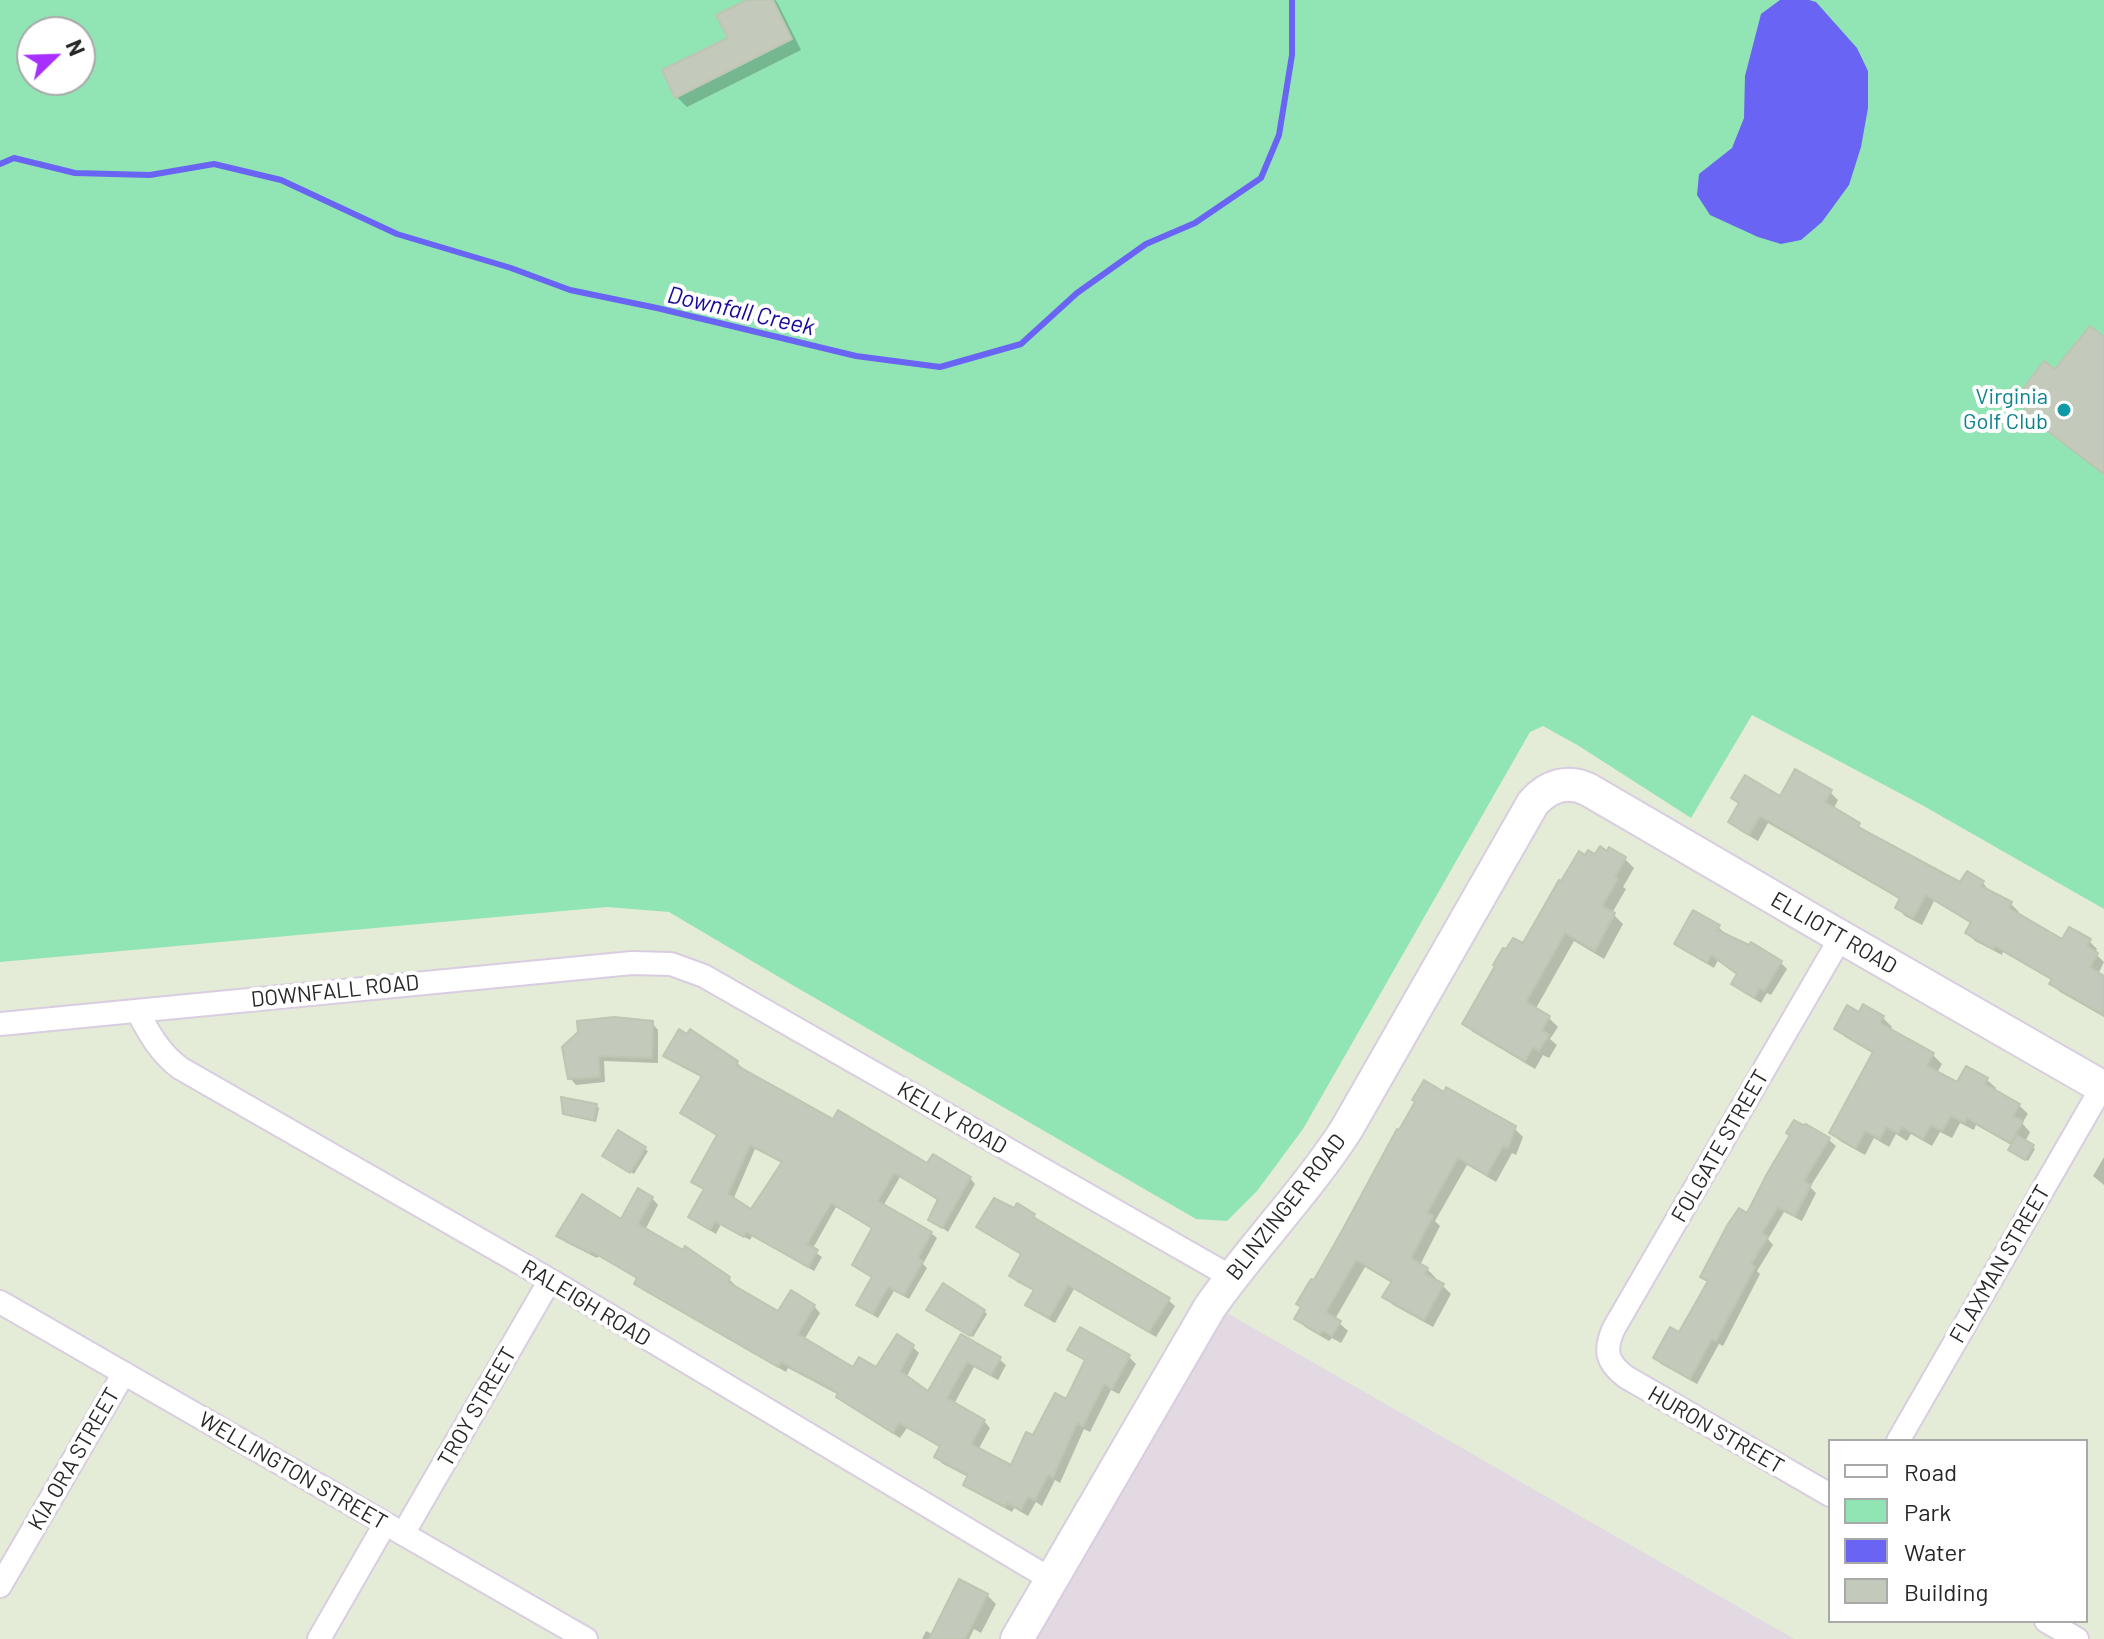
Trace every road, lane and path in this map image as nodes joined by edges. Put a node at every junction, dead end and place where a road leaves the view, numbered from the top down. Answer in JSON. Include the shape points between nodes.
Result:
{"nodes":[{"id":1,"x":1563,"y":785,"type":"joint"},
{"id":2,"x":1841,"y":937,"type":"junction"},
{"id":3,"x":671,"y":964,"type":"joint"},
{"id":4,"x":137,"y":1011,"type":"junction"},
{"id":5,"x":0,"y":1024,"type":"edge"},
{"id":6,"x":2103,"y":1087,"type":"edge"},
{"id":7,"x":1230,"y":1279,"type":"junction"},
{"id":8,"x":550,"y":1280,"type":"junction"},
{"id":9,"x":0,"y":1302,"type":"edge"},
{"id":10,"x":1609,"y":1358,"type":"joint"},
{"id":11,"x":124,"y":1373,"type":"junction"},
{"id":12,"x":1899,"y":1439,"type":"edge"},
{"id":13,"x":1828,"y":1494,"type":"edge"},
{"id":14,"x":394,"y":1529,"type":"junction"},
{"id":15,"x":1052,"y":1580,"type":"junction"},
{"id":16,"x":0,"y":1586,"type":"edge"},
{"id":17,"x":2049,"y":1623,"type":"edge"},
{"id":18,"x":319,"y":1639,"type":"edge"},
{"id":19,"x":586,"y":1639,"type":"edge"},
{"id":20,"x":1017,"y":1639,"type":"edge"},
{"id":21,"x":2077,"y":1639,"type":"edge"}],
"edges":[{"from":1,"to":2,"type":"street","name":"ELLIOTT ROAD","via":[[1589,790]]},
{"from":1,"to":7,"type":"street","name":"BLINZINGER ROAD","via":[[1533,803],[1346,1130],[1303,1192]]},
{"from":2,"to":6,"type":"street","name":"ELLIOTT ROAD"},
{"from":2,"to":10,"type":"street","name":"FOLGATE STREET","via":[[1614,1328]]},
{"from":3,"to":4,"type":"street","name":"DOWNFALL ROAD","via":[[632,963]]},
{"from":3,"to":7,"type":"street","name":"KELLY ROAD","via":[[704,976]]},
{"from":4,"to":5,"type":"street","name":"DOWNFALL ROAD"},
{"from":4,"to":8,"type":"street","name":"RALEIGH ROAD","via":[[157,1047],[180,1068]]},
{"from":6,"to":12,"type":"street","name":"FLAXMAN STREET"},
{"from":7,"to":15,"type":"street","name":"BLINZINGER ROAD"},
{"from":8,"to":14,"type":"street","name":"TROY STREET"},
{"from":8,"to":15,"type":"street","name":"RALEIGH ROAD"},
{"from":9,"to":11,"type":"street","name":"WELLINGTON STREET"},
{"from":10,"to":13,"type":"street","name":"HURON STREET","via":[[1626,1377]]},
{"from":11,"to":14,"type":"street","name":"WELLINGTON STREET"},
{"from":11,"to":16,"type":"street","name":"KIA ORA STREET"},
{"from":14,"to":18,"type":"street","name":"TROY STREET"},
{"from":14,"to":19,"type":"street","name":"WELLINGTON STREET"},
{"from":15,"to":20,"type":"street","name":"BLINZINGER ROAD"},
{"from":17,"to":21,"type":"street"}]}
